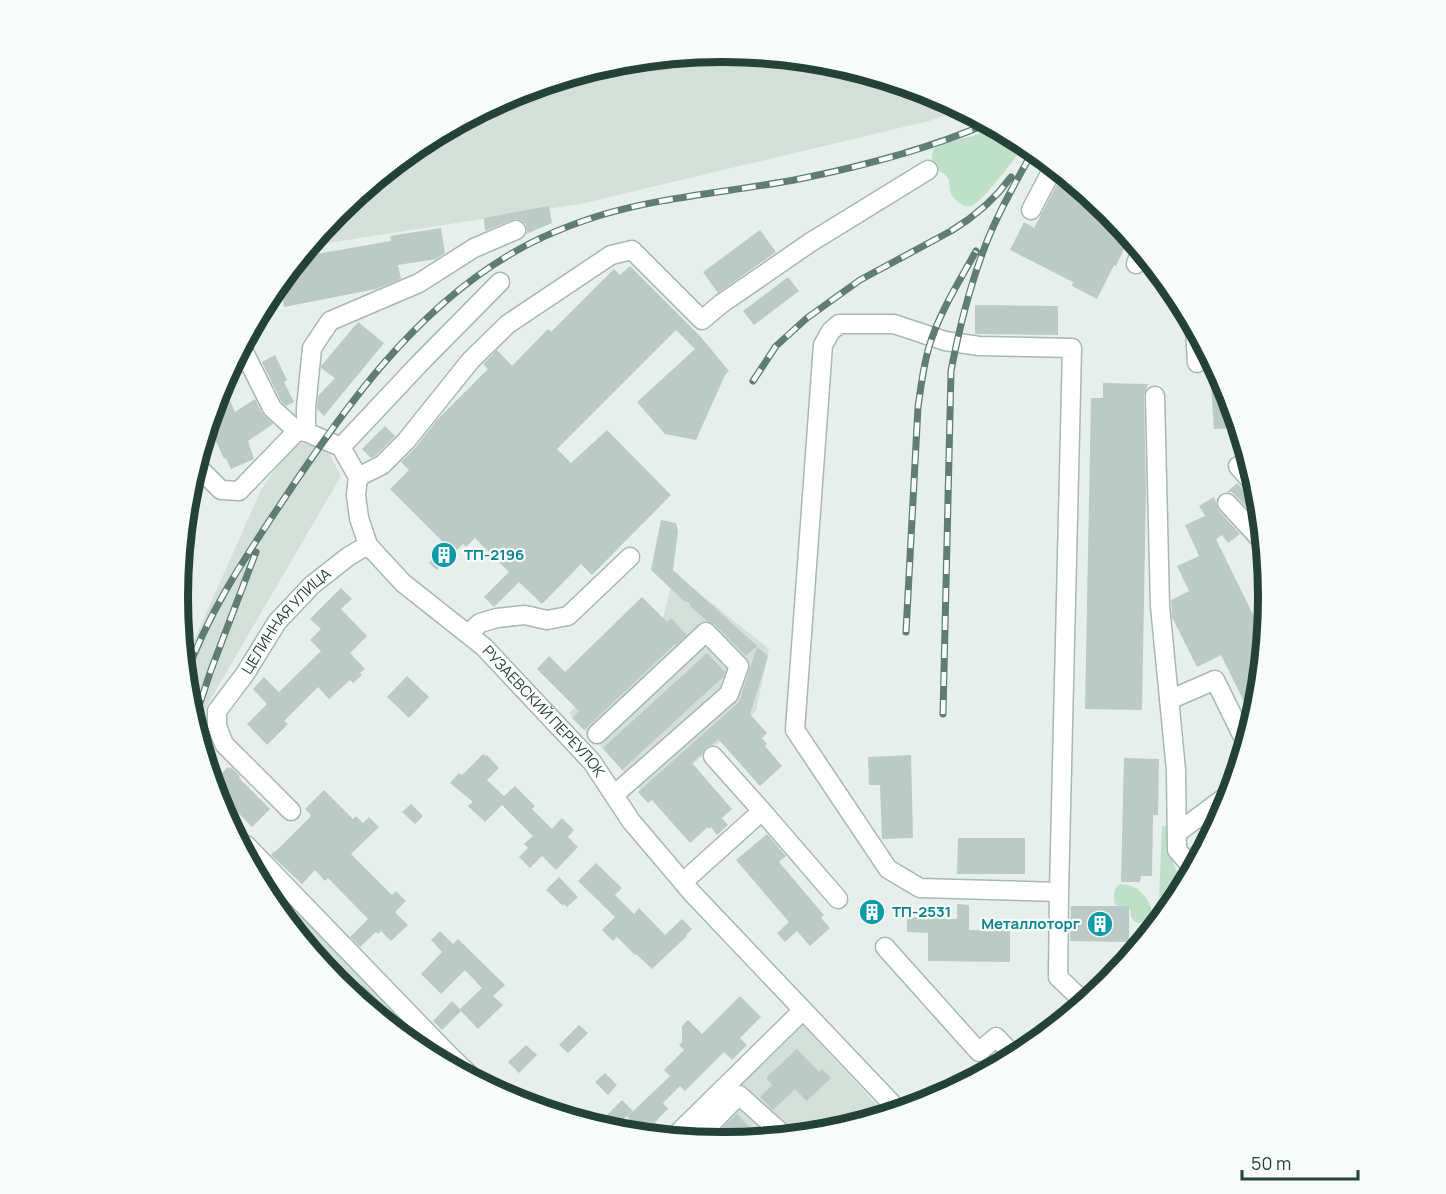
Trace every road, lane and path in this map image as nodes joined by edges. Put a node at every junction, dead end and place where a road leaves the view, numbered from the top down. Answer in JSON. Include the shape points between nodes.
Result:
{"nodes":[{"id":1,"x":928,"y":170,"type":"dead end"},
{"id":2,"x":1050,"y":173,"type":"edge"},
{"id":3,"x":1030,"y":210,"type":"dead end"},
{"id":4,"x":516,"y":231,"type":"dead end"},
{"id":5,"x":500,"y":282,"type":"dead end"},
{"id":6,"x":1196,"y":347,"type":"edge"},
{"id":7,"x":246,"y":355,"type":"edge"},
{"id":8,"x":1197,"y":363,"type":"dead end"},
{"id":9,"x":1155,"y":396,"type":"dead end"},
{"id":10,"x":301,"y":431,"type":"junction"},
{"id":11,"x":341,"y":447,"type":"junction"},
{"id":12,"x":1238,"y":466,"type":"dead end"},
{"id":13,"x":203,"y":472,"type":"edge"},
{"id":14,"x":1243,"y":472,"type":"edge"},
{"id":15,"x":358,"y":477,"type":"junction"},
{"id":16,"x":1227,"y":503,"type":"dead end"},
{"id":17,"x":1254,"y":533,"type":"edge"},
{"id":18,"x":368,"y":545,"type":"junction"},
{"id":19,"x":630,"y":557,"type":"dead end"},
{"id":20,"x":468,"y":634,"type":"junction"},
{"id":21,"x":1169,"y":700,"type":"junction"},
{"id":22,"x":1241,"y":732,"type":"edge"},
{"id":23,"x":597,"y":734,"type":"dead end"},
{"id":24,"x":713,"y":756,"type":"dead end"},
{"id":25,"x":614,"y":795,"type":"junction"},
{"id":26,"x":1218,"y":803,"type":"edge"},
{"id":27,"x":291,"y":811,"type":"dead end"},
{"id":28,"x":762,"y":812,"type":"junction"},
{"id":29,"x":1177,"y":833,"type":"junction"},
{"id":30,"x":252,"y":851,"type":"edge"},
{"id":31,"x":1188,"y":862,"type":"edge"},
{"id":32,"x":683,"y":882,"type":"junction"},
{"id":33,"x":1059,"y":892,"type":"junction"},
{"id":34,"x":838,"y":899,"type":"dead end"},
{"id":35,"x":885,"y":946,"type":"dead end"},
{"id":36,"x":1079,"y":997,"type":"edge"},
{"id":37,"x":803,"y":1010,"type":"junction"},
{"id":38,"x":1008,"y":1050,"type":"edge"},
{"id":39,"x":456,"y":1061,"type":"edge"},
{"id":40,"x":893,"y":1105,"type":"edge"},
{"id":41,"x":778,"y":1129,"type":"edge"},
{"id":42,"x":681,"y":1130,"type":"edge"},
{"id":43,"x":704,"y":1131,"type":"edge"}],
"edges":[{"from":1,"to":15,"type":"street","via":[[811,242],[702,320],[632,250],[611,255],[508,324],[471,360],[406,441],[382,465]]},
{"from":2,"to":3,"type":"street"},
{"from":4,"to":10,"type":"street","via":[[474,248],[419,283],[330,321],[312,348]]},
{"from":5,"to":11,"type":"street"},
{"from":6,"to":8,"type":"street"},
{"from":7,"to":10,"type":"street","via":[[272,408]]},
{"from":9,"to":21,"type":"street","via":[[1160,606]]},
{"from":10,"to":11,"type":"street"},
{"from":10,"to":13,"type":"street","via":[[239,491],[220,490]]},
{"from":11,"to":15,"type":"street"},
{"from":12,"to":14,"type":"street"},
{"from":15,"to":18,"type":"street","name":"РУЗАЕВСКИЙ ПЕРЕУЛОК","via":[[359,518]]},
{"from":16,"to":17,"type":"street"},
{"from":18,"to":20,"type":"street","name":"РУЗАЕВСКИЙ ПЕРЕУЛОК","via":[[403,583]]},
{"from":18,"to":27,"type":"street","name":"ЦЕЛИННАЯ УЛИЦА","via":[[312,585],[277,622],[217,711],[217,726],[224,744]]},
{"from":19,"to":20,"type":"street","via":[[568,616],[548,620],[525,615],[497,618],[480,623]]},
{"from":20,"to":25,"type":"street","name":"РУЗАЕВСКИЙ ПЕРЕУЛОК","via":[[592,762]]},
{"from":21,"to":22,"type":"street","via":[[1215,680]]},
{"from":21,"to":29,"type":"street"},
{"from":23,"to":25,"type":"street","via":[[706,632],[739,666],[729,694]]},
{"from":24,"to":28,"type":"street"},
{"from":25,"to":32,"type":"street","name":"РУЗАЕВСКИЙ ПЕРЕУЛОК"},
{"from":26,"to":29,"type":"street"},
{"from":28,"to":32,"type":"street"},
{"from":28,"to":34,"type":"street"},
{"from":29,"to":31,"type":"street","via":[[1177,850]]},
{"from":30,"to":39,"type":"street"},
{"from":32,"to":37,"type":"street","name":"РУЗАЕВСКИЙ ПЕРЕУЛОК"},
{"from":33,"to":33,"type":"street","via":[[920,888],[888,869],[795,730],[823,345],[839,324],[894,324],[945,341],[979,346],[1072,348]]},
{"from":33,"to":36,"type":"street","via":[[1058,977]]},
{"from":35,"to":38,"type":"street","via":[[979,1052],[996,1037]]},
{"from":37,"to":40,"type":"street","name":"РУЗАЕВСКИЙ ПЕРЕУЛОК"},
{"from":37,"to":42,"type":"street"},
{"from":41,"to":43,"type":"street","via":[[740,1095]]}]}
